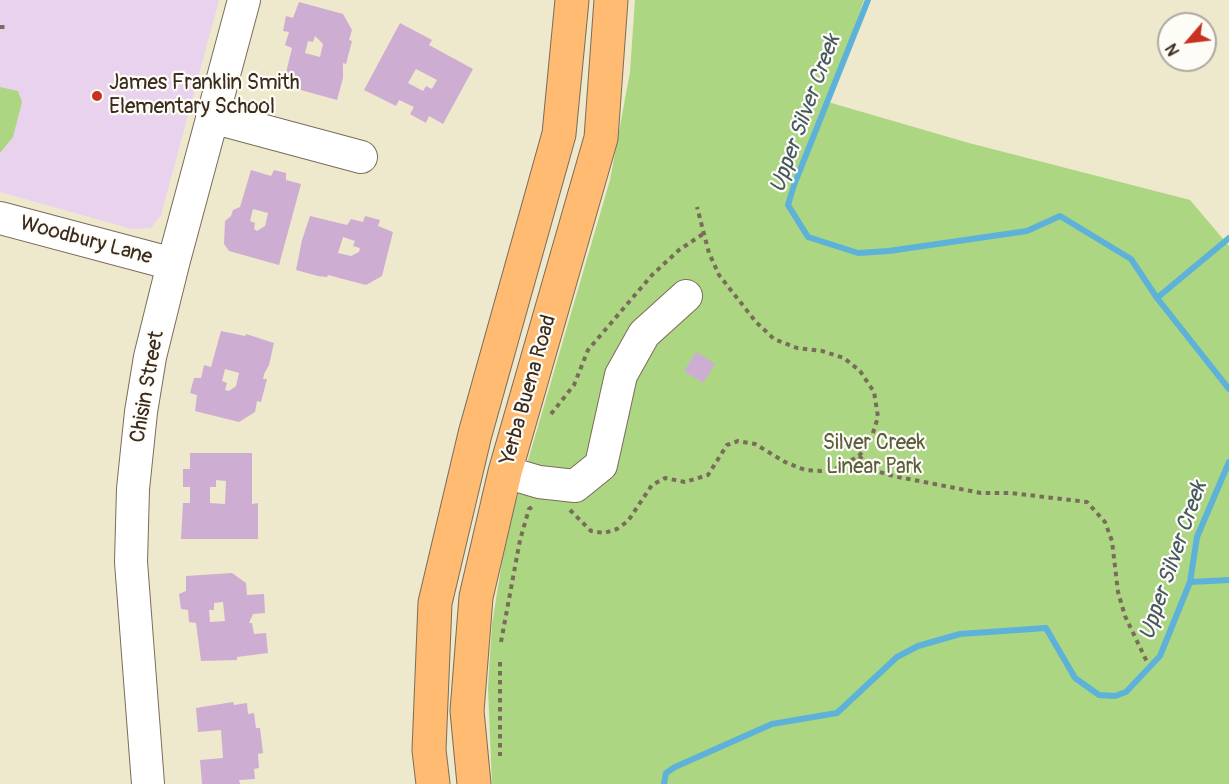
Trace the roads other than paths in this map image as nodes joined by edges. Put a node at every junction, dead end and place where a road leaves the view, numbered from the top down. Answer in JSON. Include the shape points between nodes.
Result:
{"nodes":[{"id":1,"x":244,"y":0,"type":"edge"},
{"id":2,"x":572,"y":0,"type":"edge"},
{"id":3,"x":611,"y":0,"type":"edge"},
{"id":4,"x":212,"y":117,"type":"junction"},
{"id":5,"x":361,"y":158,"type":"dead end"},
{"id":6,"x":0,"y":218,"type":"edge"},
{"id":7,"x":173,"y":264,"type":"junction"},
{"id":8,"x":686,"y":296,"type":"dead end"},
{"id":9,"x":505,"y":472,"type":"junction"},
{"id":10,"x":148,"y":784,"type":"edge"},
{"id":11,"x":433,"y":784,"type":"edge"},
{"id":12,"x":474,"y":784,"type":"edge"}],
"edges":[{"from":1,"to":4,"type":"street","name":"Chisin Street"},
{"from":2,"to":11,"type":"main road","name":"Yerba Buena Road","via":[[559,134],[475,434],[435,603],[429,750]]},
{"from":3,"to":9,"type":"main road","name":"Yerba Buena Road","via":[[601,138]]},
{"from":4,"to":5,"type":"street"},
{"from":4,"to":7,"type":"street","name":"Chisin Street"},
{"from":6,"to":7,"type":"street","name":"Woodbury Lane"},
{"from":7,"to":10,"type":"street","name":"Chisin Street","via":[[150,357],[133,489],[133,614]]},
{"from":8,"to":9,"type":"street","via":[[644,334],[621,375],[601,465],[575,486],[538,482]]},
{"from":9,"to":12,"type":"main road","name":"Yerba Buena Road","via":[[476,597],[467,711]]}]}
